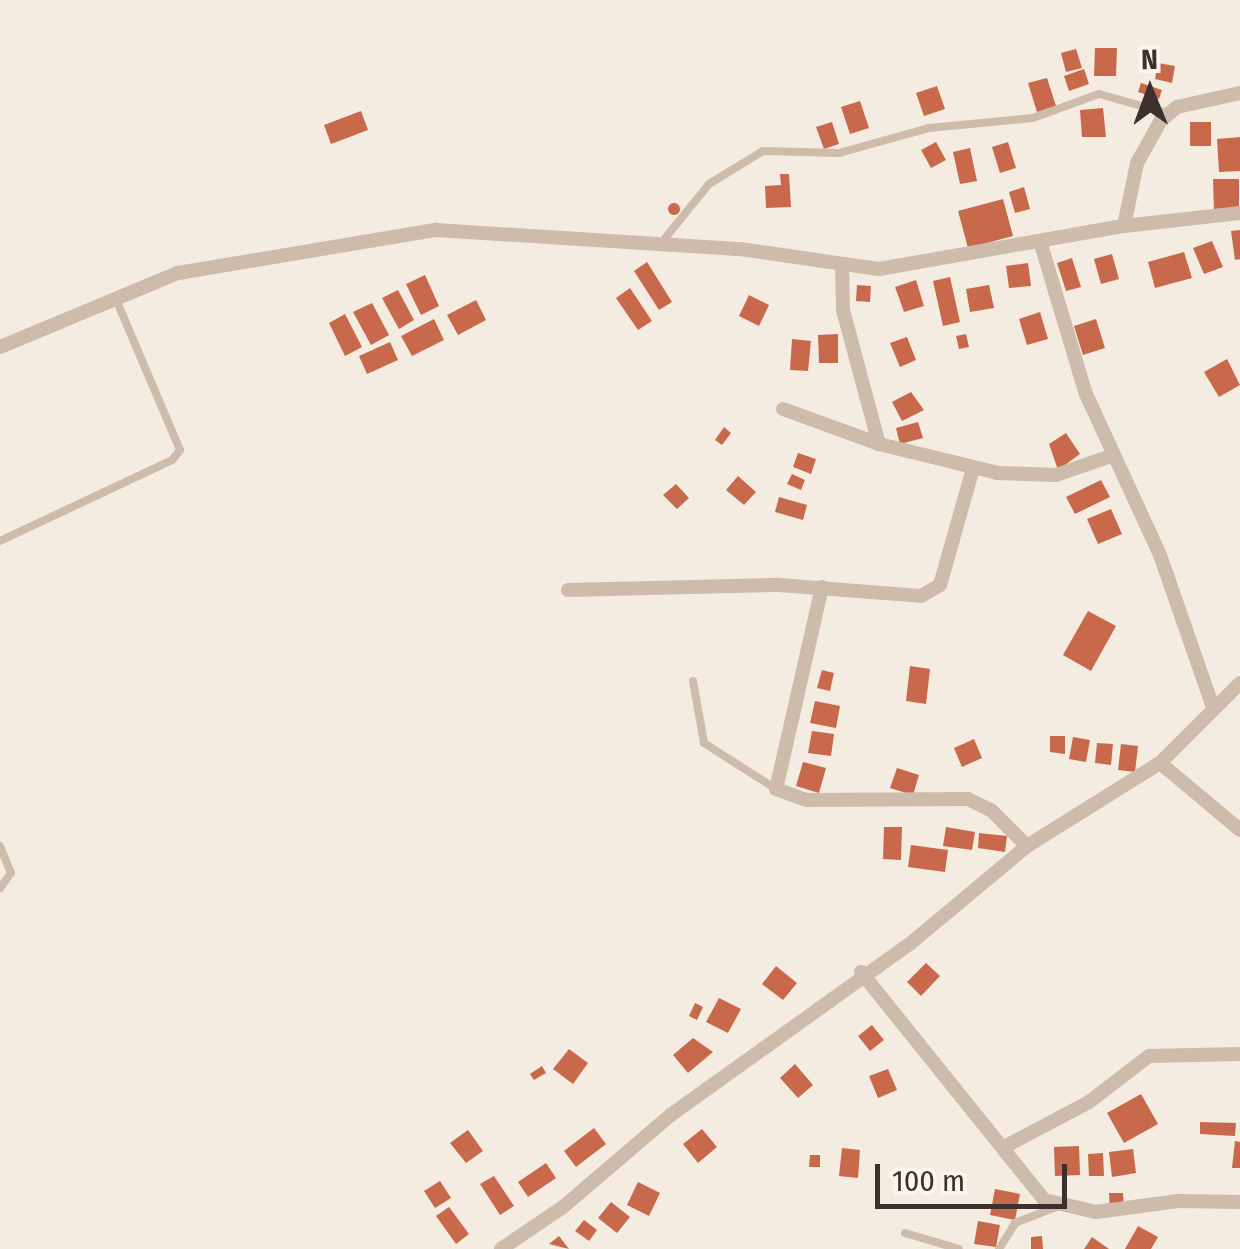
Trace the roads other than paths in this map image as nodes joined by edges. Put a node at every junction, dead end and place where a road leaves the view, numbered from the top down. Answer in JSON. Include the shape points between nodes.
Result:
{"nodes":[{"id":1,"x":1240,"y":93,"type":"edge"},
{"id":2,"x":1168,"y":114,"type":"junction"},
{"id":3,"x":1240,"y":213,"type":"edge"},
{"id":4,"x":1124,"y":226,"type":"junction"},
{"id":5,"x":1040,"y":241,"type":"junction"},
{"id":6,"x":660,"y":245,"type":"junction"},
{"id":7,"x":842,"y":267,"type":"junction"},
{"id":8,"x":115,"y":297,"type":"junction"},
{"id":9,"x":0,"y":347,"type":"edge"},
{"id":10,"x":783,"y":409,"type":"dead end"},
{"id":11,"x":878,"y":444,"type":"junction"},
{"id":12,"x":1110,"y":456,"type":"junction"},
{"id":13,"x":973,"y":468,"type":"junction"},
{"id":14,"x":0,"y":542,"type":"edge"},
{"id":15,"x":822,"y":587,"type":"junction"},
{"id":16,"x":568,"y":590,"type":"dead end"},
{"id":17,"x":693,"y":681,"type":"dead end"},
{"id":18,"x":1240,"y":684,"type":"edge"},
{"id":19,"x":1212,"y":704,"type":"junction"},
{"id":20,"x":1160,"y":762,"type":"junction"},
{"id":21,"x":776,"y":788,"type":"junction"},
{"id":22,"x":1240,"y":830,"type":"edge"},
{"id":23,"x":0,"y":846,"type":"edge"},
{"id":24,"x":1026,"y":846,"type":"junction"},
{"id":25,"x":0,"y":888,"type":"edge"},
{"id":26,"x":861,"y":972,"type":"junction"},
{"id":27,"x":1240,"y":1054,"type":"edge"},
{"id":28,"x":1004,"y":1147,"type":"junction"},
{"id":29,"x":1240,"y":1202,"type":"edge"},
{"id":30,"x":1056,"y":1207,"type":"junction"},
{"id":31,"x":905,"y":1233,"type":"dead end"},
{"id":32,"x":500,"y":1249,"type":"edge"},
{"id":33,"x":959,"y":1249,"type":"edge"},
{"id":34,"x":999,"y":1249,"type":"edge"}],
"edges":[{"from":1,"to":2,"type":"street"},
{"from":2,"to":4,"type":"street","via":[[1137,163]]},
{"from":2,"to":6,"type":"lane","via":[[1100,94],[1033,118],[929,128],[838,153],[763,151],[709,184]]},
{"from":3,"to":4,"type":"street"},
{"from":4,"to":5,"type":"street"},
{"from":5,"to":7,"type":"street","via":[[894,268]]},
{"from":5,"to":12,"type":"street"},
{"from":6,"to":7,"type":"street","via":[[772,253]]},
{"from":6,"to":8,"type":"street","via":[[436,230],[215,264]]},
{"from":7,"to":11,"type":"street","via":[[843,310]]},
{"from":8,"to":9,"type":"street"},
{"from":8,"to":14,"type":"lane","via":[[179,436],[178,454]]},
{"from":10,"to":11,"type":"street"},
{"from":11,"to":13,"type":"street"},
{"from":12,"to":13,"type":"street","via":[[1056,475]]},
{"from":12,"to":19,"type":"street","via":[[1160,554]]},
{"from":13,"to":15,"type":"street","via":[[935,590],[914,596]]},
{"from":15,"to":16,"type":"street"},
{"from":15,"to":21,"type":"street"},
{"from":17,"to":21,"type":"lane","via":[[704,743]]},
{"from":18,"to":19,"type":"street"},
{"from":19,"to":20,"type":"street"},
{"from":20,"to":22,"type":"street"},
{"from":20,"to":24,"type":"street"},
{"from":21,"to":24,"type":"street","via":[[807,800],[968,799],[991,810]]},
{"from":23,"to":25,"type":"lane","via":[[11,873]]},
{"from":24,"to":26,"type":"street","via":[[910,942]]},
{"from":26,"to":28,"type":"street"},
{"from":26,"to":32,"type":"street"},
{"from":27,"to":28,"type":"street","via":[[1149,1056],[1089,1102]]},
{"from":28,"to":30,"type":"street","via":[[1032,1190]]},
{"from":29,"to":30,"type":"street","via":[[1178,1201],[1116,1212]]},
{"from":30,"to":34,"type":"lane","via":[[1015,1223]]},
{"from":31,"to":33,"type":"lane"}]}
